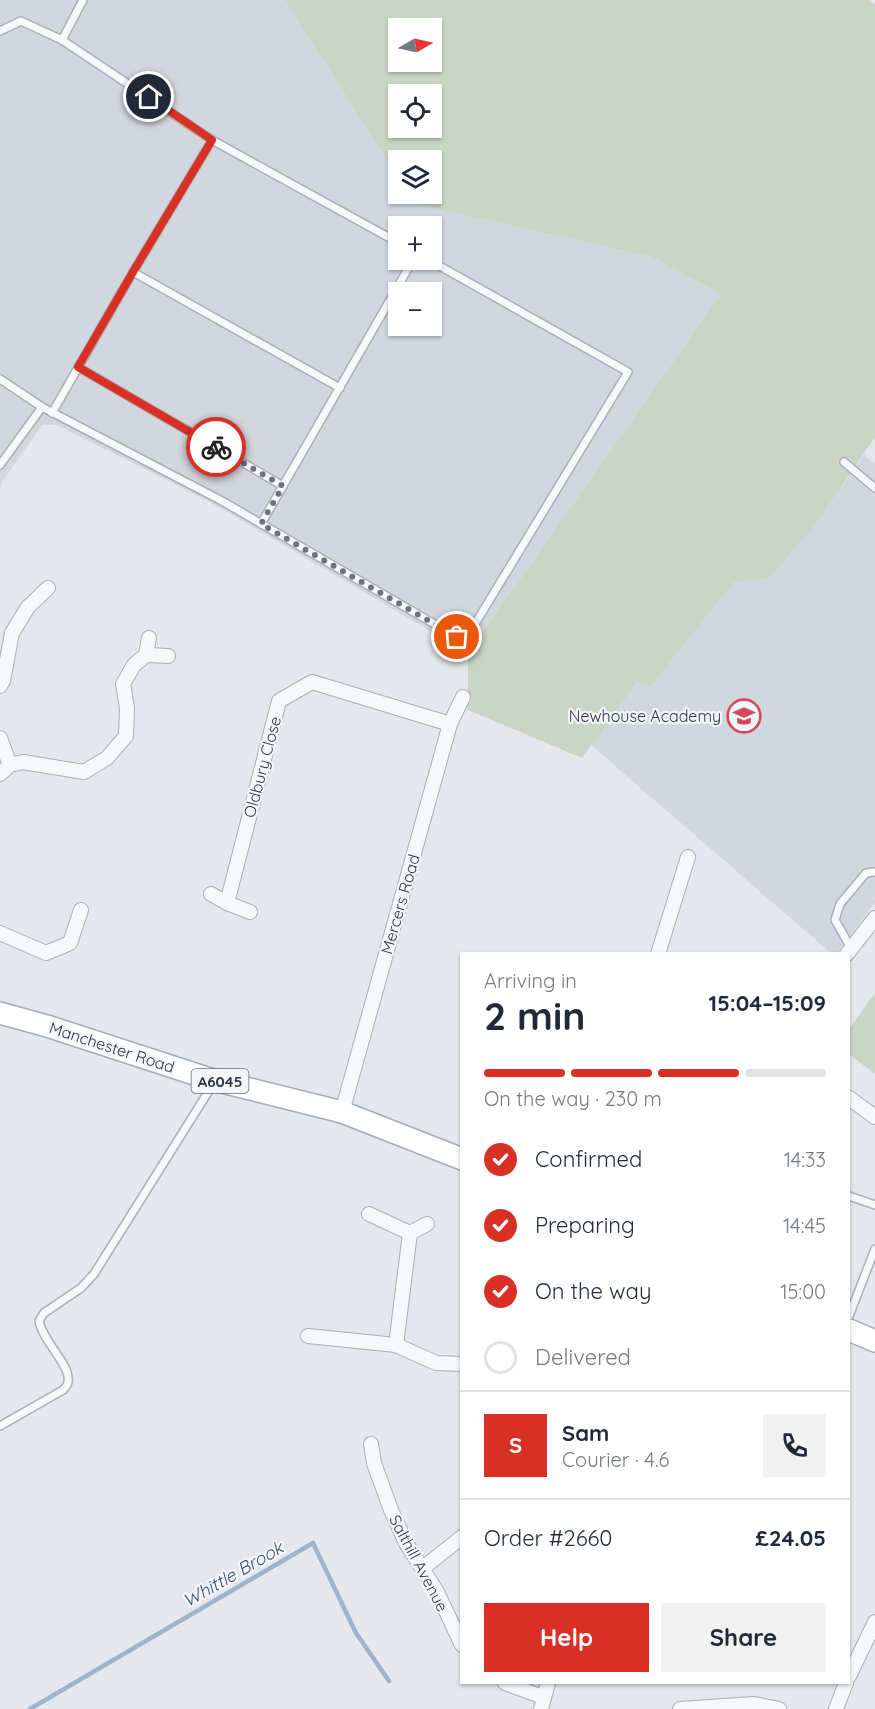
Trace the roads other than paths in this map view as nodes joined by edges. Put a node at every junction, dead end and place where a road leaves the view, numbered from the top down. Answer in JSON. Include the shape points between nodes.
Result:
{"nodes":[{"id":1,"x":83,"y":0,"type":"edge"},
{"id":2,"x":0,"y":31,"type":"edge"},
{"id":3,"x":62,"y":40,"type":"junction"},
{"id":4,"x":212,"y":140,"type":"junction"},
{"id":5,"x":388,"y":237,"type":"edge"},
{"id":6,"x":442,"y":267,"type":"edge"},
{"id":7,"x":407,"y":270,"type":"edge"},
{"id":8,"x":133,"y":272,"type":"junction"},
{"id":9,"x":78,"y":367,"type":"junction"},
{"id":10,"x":0,"y":379,"type":"edge"},
{"id":11,"x":340,"y":388,"type":"junction"},
{"id":12,"x":42,"y":407,"type":"junction"},
{"id":13,"x":52,"y":413,"type":"junction"},
{"id":14,"x":844,"y":462,"type":"dead end"},
{"id":15,"x":0,"y":465,"type":"edge"},
{"id":16,"x":283,"y":486,"type":"junction"},
{"id":17,"x":875,"y":488,"type":"edge"},
{"id":18,"x":261,"y":524,"type":"junction"},
{"id":19,"x":48,"y":588,"type":"dead end"},
{"id":20,"x":148,"y":638,"type":"dead end"},
{"id":21,"x":146,"y":655,"type":"junction"},
{"id":22,"x":168,"y":656,"type":"dead end"},
{"id":23,"x":0,"y":686,"type":"edge"},
{"id":24,"x":463,"y":697,"type":"dead end"},
{"id":25,"x":450,"y":724,"type":"junction"},
{"id":26,"x":0,"y":738,"type":"edge"},
{"id":27,"x":5,"y":769,"type":"edge"},
{"id":28,"x":688,"y":857,"type":"dead end"},
{"id":29,"x":875,"y":872,"type":"edge"},
{"id":30,"x":211,"y":894,"type":"dead end"},
{"id":31,"x":227,"y":903,"type":"junction"},
{"id":32,"x":81,"y":910,"type":"dead end"},
{"id":33,"x":250,"y":912,"type":"dead end"},
{"id":34,"x":875,"y":918,"type":"edge"},
{"id":35,"x":0,"y":933,"type":"edge"},
{"id":36,"x":849,"y":951,"type":"edge"},
{"id":37,"x":659,"y":952,"type":"edge"},
{"id":38,"x":0,"y":1013,"type":"edge"},
{"id":39,"x":213,"y":1080,"type":"junction"},
{"id":40,"x":850,"y":1099,"type":"edge"},
{"id":41,"x":342,"y":1112,"type":"junction"},
{"id":42,"x":875,"y":1117,"type":"edge"},
{"id":43,"x":460,"y":1158,"type":"edge"},
{"id":44,"x":850,"y":1196,"type":"edge"},
{"id":45,"x":875,"y":1205,"type":"edge"},
{"id":46,"x":369,"y":1214,"type":"dead end"},
{"id":47,"x":427,"y":1224,"type":"dead end"},
{"id":48,"x":410,"y":1233,"type":"junction"},
{"id":49,"x":875,"y":1249,"type":"edge"},
{"id":50,"x":850,"y":1313,"type":"edge"},
{"id":51,"x":850,"y":1330,"type":"edge"},
{"id":52,"x":308,"y":1336,"type":"dead end"},
{"id":53,"x":875,"y":1341,"type":"edge"},
{"id":54,"x":396,"y":1345,"type":"junction"},
{"id":55,"x":460,"y":1364,"type":"edge"},
{"id":56,"x":0,"y":1426,"type":"edge"},
{"id":57,"x":371,"y":1444,"type":"dead end"},
{"id":58,"x":460,"y":1539,"type":"edge"},
{"id":59,"x":423,"y":1568,"type":"junction"},
{"id":60,"x":875,"y":1622,"type":"edge"},
{"id":61,"x":460,"y":1641,"type":"edge"},
{"id":62,"x":850,"y":1674,"type":"edge"},
{"id":63,"x":507,"y":1684,"type":"edge"},
{"id":64,"x":548,"y":1684,"type":"edge"},
{"id":65,"x":846,"y":1684,"type":"edge"},
{"id":66,"x":542,"y":1703,"type":"edge"},
{"id":67,"x":681,"y":1709,"type":"edge"},
{"id":68,"x":779,"y":1709,"type":"edge"},
{"id":69,"x":836,"y":1709,"type":"edge"}],
"edges":[{"from":1,"to":3,"type":"lane"},
{"from":2,"to":3,"type":"lane","via":[[21,21]]},
{"from":3,"to":4,"type":"lane"},
{"from":4,"to":5,"type":"lane"},
{"from":4,"to":8,"type":"lane"},
{"from":6,"to":18,"type":"lane","via":[[628,372],[475,624],[457,637]]},
{"from":7,"to":11,"type":"lane"},
{"from":8,"to":9,"type":"lane"},
{"from":8,"to":11,"type":"lane"},
{"from":9,"to":13,"type":"lane"},
{"from":9,"to":16,"type":"lane"},
{"from":10,"to":12,"type":"lane"},
{"from":11,"to":16,"type":"lane"},
{"from":12,"to":13,"type":"lane"},
{"from":12,"to":15,"type":"lane"},
{"from":13,"to":18,"type":"lane"},
{"from":14,"to":17,"type":"lane"},
{"from":16,"to":18,"type":"lane"},
{"from":19,"to":23,"type":"street","via":[[28,607],[12,633]]},
{"from":20,"to":21,"type":"street"},
{"from":21,"to":22,"type":"street"},
{"from":21,"to":27,"type":"street","via":[[134,665],[123,684],[126,736],[107,758],[84,772],[23,762]]},
{"from":24,"to":25,"type":"street","name":"Mercers Road"},
{"from":25,"to":31,"type":"street","name":"Oldbury Close","via":[[312,682],[279,701]]},
{"from":25,"to":41,"type":"street","name":"Mercers Road"},
{"from":26,"to":27,"type":"street"},
{"from":28,"to":37,"type":"street"},
{"from":29,"to":36,"type":"lane","via":[[866,873],[840,904],[835,920]]},
{"from":30,"to":31,"type":"street"},
{"from":31,"to":33,"type":"street"},
{"from":32,"to":35,"type":"street","via":[[70,943],[46,953]]},
{"from":34,"to":36,"type":"street"},
{"from":38,"to":39,"type":"main road","name":"Manchester Road","number":"A6045"},
{"from":39,"to":41,"type":"main road","name":"Manchester Road","number":"A6045"},
{"from":39,"to":56,"type":"lane","via":[[94,1274],[39,1321],[68,1375],[68,1384]]},
{"from":40,"to":42,"type":"street"},
{"from":41,"to":43,"type":"main road","name":"Manchester Road","number":"A6045"},
{"from":44,"to":45,"type":"lane"},
{"from":46,"to":48,"type":"street"},
{"from":47,"to":48,"type":"street"},
{"from":48,"to":54,"type":"street"},
{"from":49,"to":50,"type":"lane"},
{"from":51,"to":53,"type":"main road"},
{"from":52,"to":54,"type":"street"},
{"from":54,"to":55,"type":"street","via":[[436,1363]]},
{"from":57,"to":59,"type":"street","name":"Salthill Avenue","via":[[391,1510]]},
{"from":58,"to":59,"type":"street"},
{"from":59,"to":61,"type":"street","name":"Salthill Avenue"},
{"from":60,"to":62,"type":"street"},
{"from":63,"to":66,"type":"street"},
{"from":64,"to":66,"type":"street"},
{"from":65,"to":69,"type":"street"},
{"from":67,"to":68,"type":"street","via":[[754,1704]]}]}
